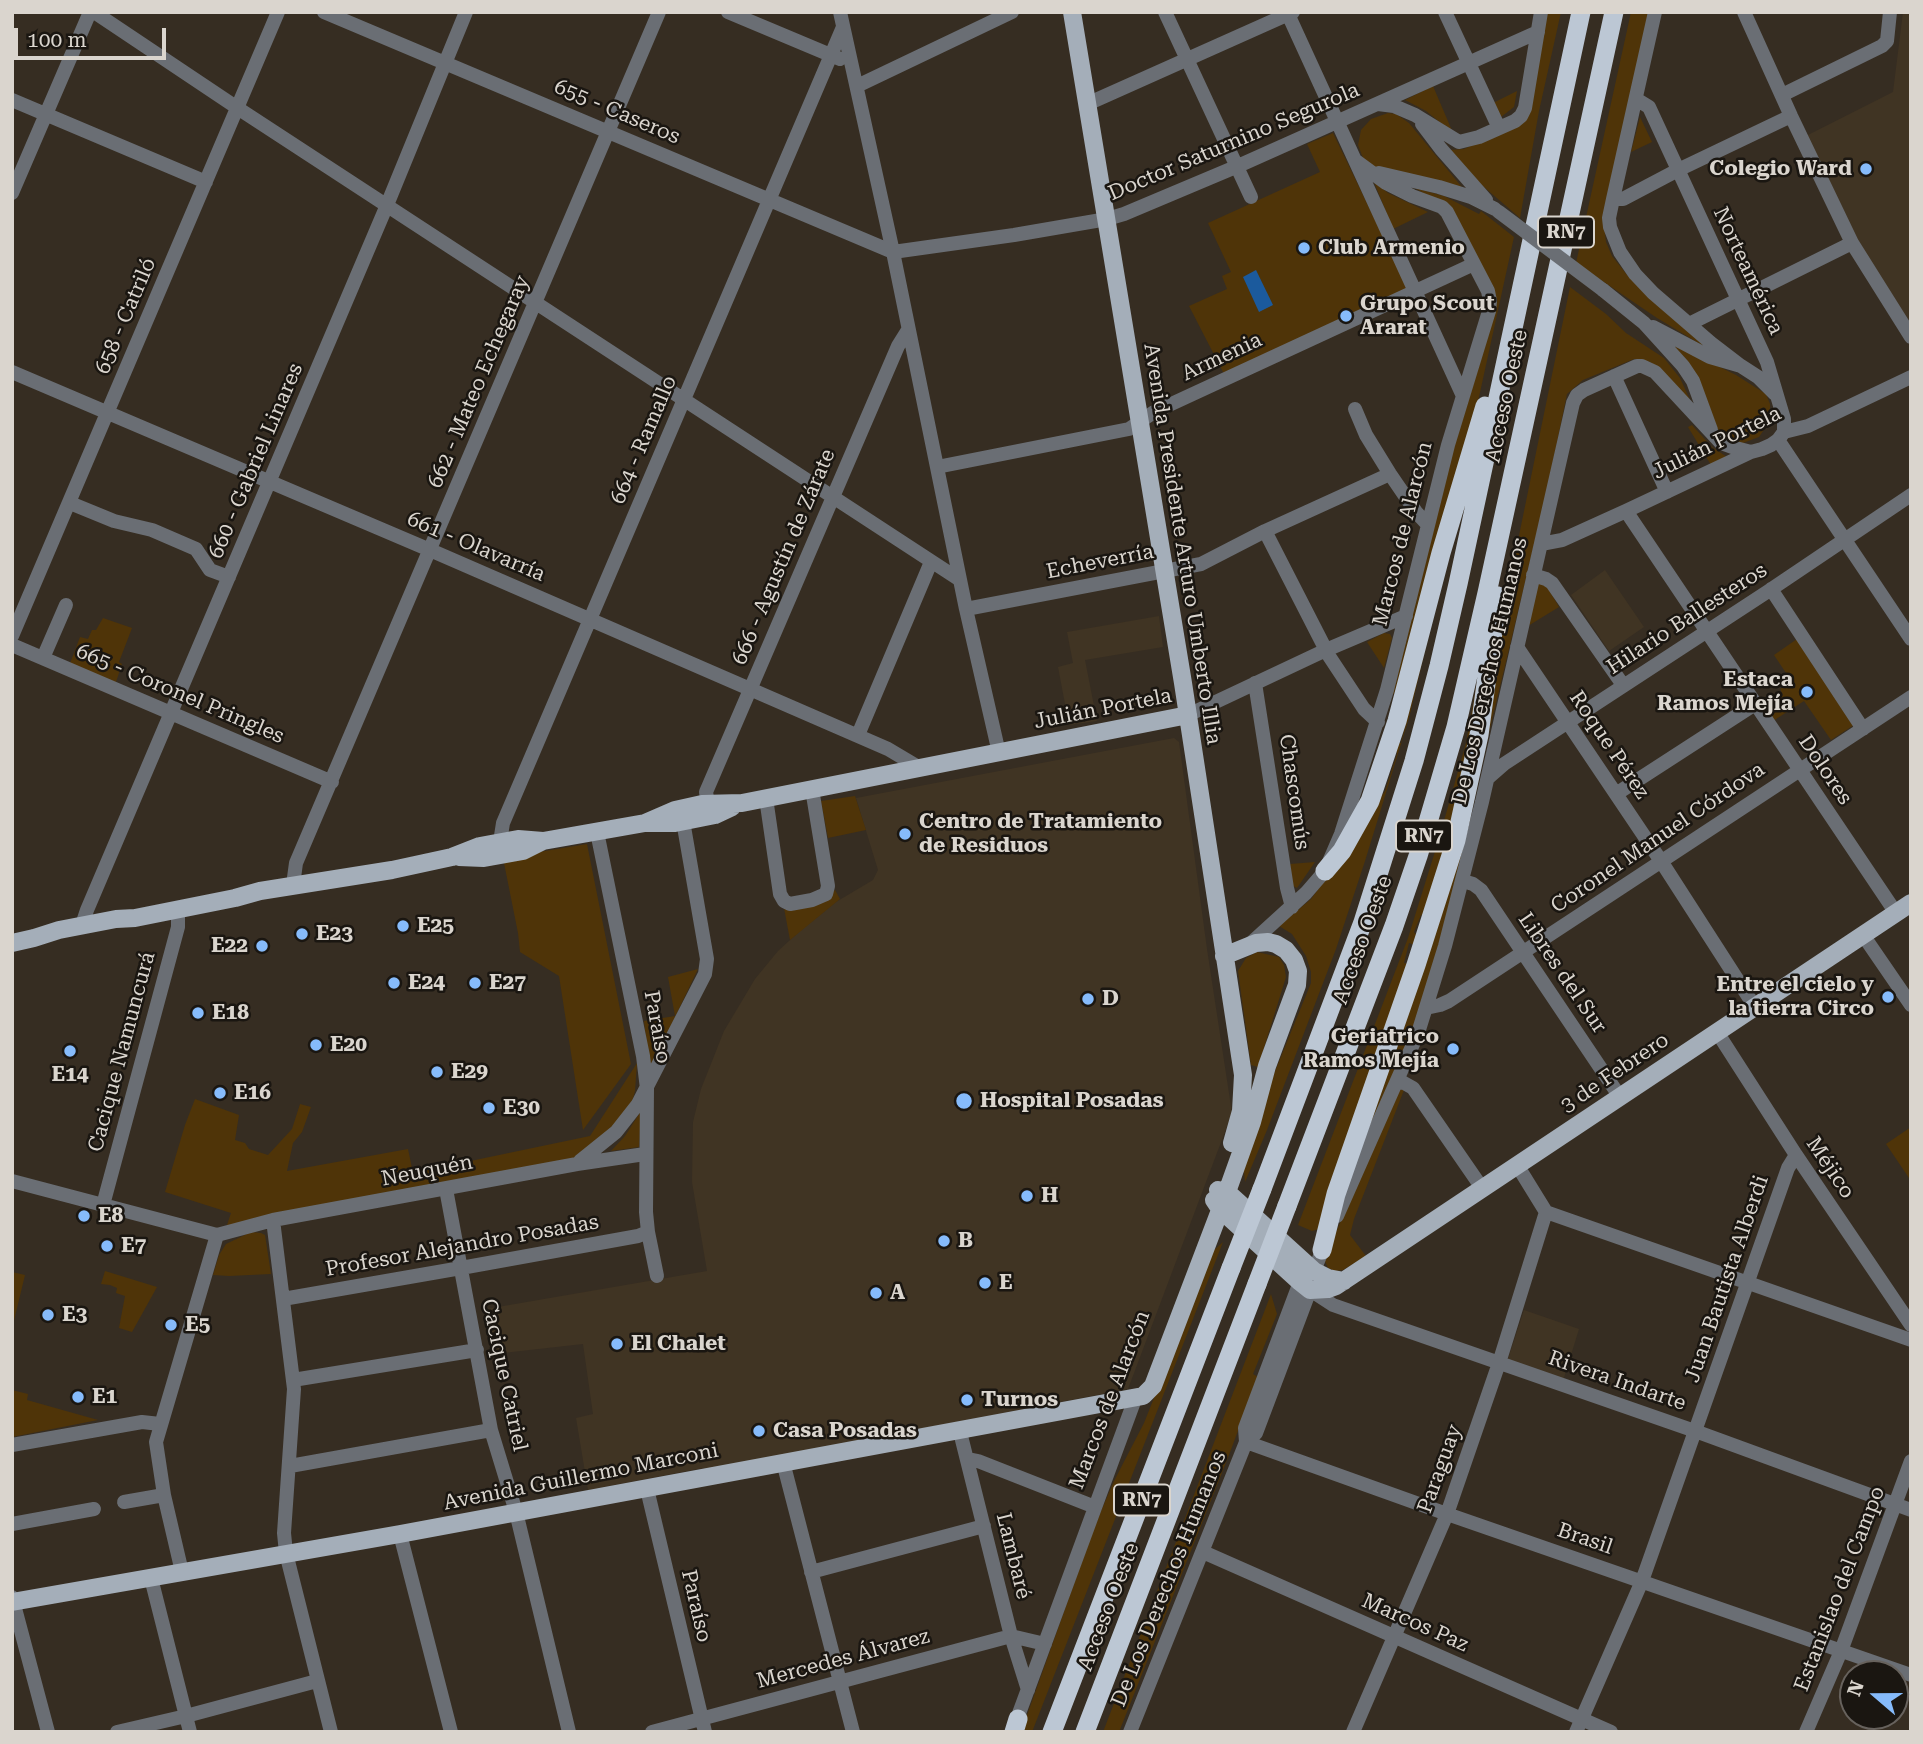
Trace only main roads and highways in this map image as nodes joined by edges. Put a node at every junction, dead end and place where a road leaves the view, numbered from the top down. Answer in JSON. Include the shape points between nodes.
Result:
{"nodes":[{"id":1,"x":1072,"y":12,"type":"edge"},
{"id":2,"x":1574,"y":12,"type":"edge"},
{"id":3,"x":1581,"y":12,"type":"edge"},
{"id":4,"x":1614,"y":12,"type":"edge"},
{"id":5,"x":1571,"y":58,"type":"junction"},
{"id":6,"x":1528,"y":260,"type":"junction"},
{"id":7,"x":1518,"y":452,"type":"junction"},
{"id":8,"x":1188,"y":715,"type":"junction"},
{"id":9,"x":741,"y":803,"type":"junction"},
{"id":10,"x":645,"y":823,"type":"junction"},
{"id":11,"x":543,"y":841,"type":"junction"},
{"id":12,"x":452,"y":857,"type":"junction"},
{"id":13,"x":1325,"y":871,"type":"road end"},
{"id":14,"x":332,"y":880,"type":"junction"},
{"id":15,"x":235,"y":898,"type":"junction"},
{"id":16,"x":1903,"y":908,"type":"edge"},
{"id":17,"x":135,"y":918,"type":"junction"},
{"id":18,"x":34,"y":938,"type":"junction"},
{"id":19,"x":12,"y":943,"type":"edge"},
{"id":20,"x":1224,"y":956,"type":"junction"},
{"id":21,"x":1243,"y":1083,"type":"joint"},
{"id":22,"x":1218,"y":1197,"type":"junction"},
{"id":23,"x":1322,"y":1250,"type":"road end"},
{"id":24,"x":1153,"y":1386,"type":"joint"},
{"id":25,"x":1135,"y":1399,"type":"junction"},
{"id":26,"x":13,"y":1600,"type":"edge"},
{"id":27,"x":1052,"y":1732,"type":"edge"},
{"id":28,"x":1085,"y":1732,"type":"edge"}],
"edges":[{"from":1,"to":8,"type":"main road","name":"Avenida Presidente Arturo Umberto Illia"},
{"from":2,"to":5,"type":"highway"},
{"from":3,"to":5,"type":"highway","name":"Acceso Oeste","number":"RN7"},
{"from":4,"to":7,"type":"highway","name":"Acceso Oeste","number":"RN7"},
{"from":5,"to":6,"type":"highway","name":"Acceso Oeste","number":"RN7"},
{"from":6,"to":13,"type":"highway","via":[[1441,553],[1397,721],[1370,802]]},
{"from":6,"to":27,"type":"highway","name":"Acceso Oeste","number":"RN7","bridge":true,"via":[[1439,666],[1363,922]]},
{"from":7,"to":23,"type":"highway","via":[[1487,686],[1456,840],[1336,1194]]},
{"from":7,"to":28,"type":"highway","name":"Acceso Oeste","number":"RN7","bridge":true,"via":[[1456,727],[1394,926]]},
{"from":8,"to":9,"type":"main road","name":"Julián Portela"},
{"from":8,"to":20,"type":"main road","name":"Avenida Presidente Arturo Umberto Illia"},
{"from":9,"to":10,"type":"main road","via":[[674,810]]},
{"from":9,"to":10,"type":"main road","via":[[715,815]]},
{"from":10,"to":11,"type":"main road"},
{"from":11,"to":12,"type":"main road","via":[[500,842]]},
{"from":11,"to":12,"type":"main road","via":[[523,851],[484,858]]},
{"from":12,"to":14,"type":"main road"},
{"from":14,"to":15,"type":"main road"},
{"from":14,"to":15,"type":"main road","via":[[299,894]]},
{"from":15,"to":17,"type":"main road"},
{"from":16,"to":22,"type":"main road","name":"3 de Febrero","via":[[1344,1281],[1308,1281]]},
{"from":17,"to":18,"type":"main road"},
{"from":17,"to":18,"type":"main road","via":[[66,937]]},
{"from":18,"to":19,"type":"main road"},
{"from":20,"to":21,"type":"main road","name":"Avenida Presidente Arturo Umberto Illia"},
{"from":20,"to":22,"type":"main road","name":"Marcos de Alarcón","via":[[1250,944],[1281,946],[1296,963],[1298,982],[1252,1122]]},
{"from":21,"to":22,"type":"main road","name":"Marcos de Alarcón","via":[[1239,1121]]},
{"from":22,"to":24,"type":"main road","name":"Marcos de Alarcón"},
{"from":22,"to":25,"type":"main road","name":"Marcos de Alarcón"},
{"from":24,"to":25,"type":"main road","name":"Avenida Guillermo Marconi"},
{"from":25,"to":26,"type":"main road","name":"Avenida Guillermo Marconi"}]}
